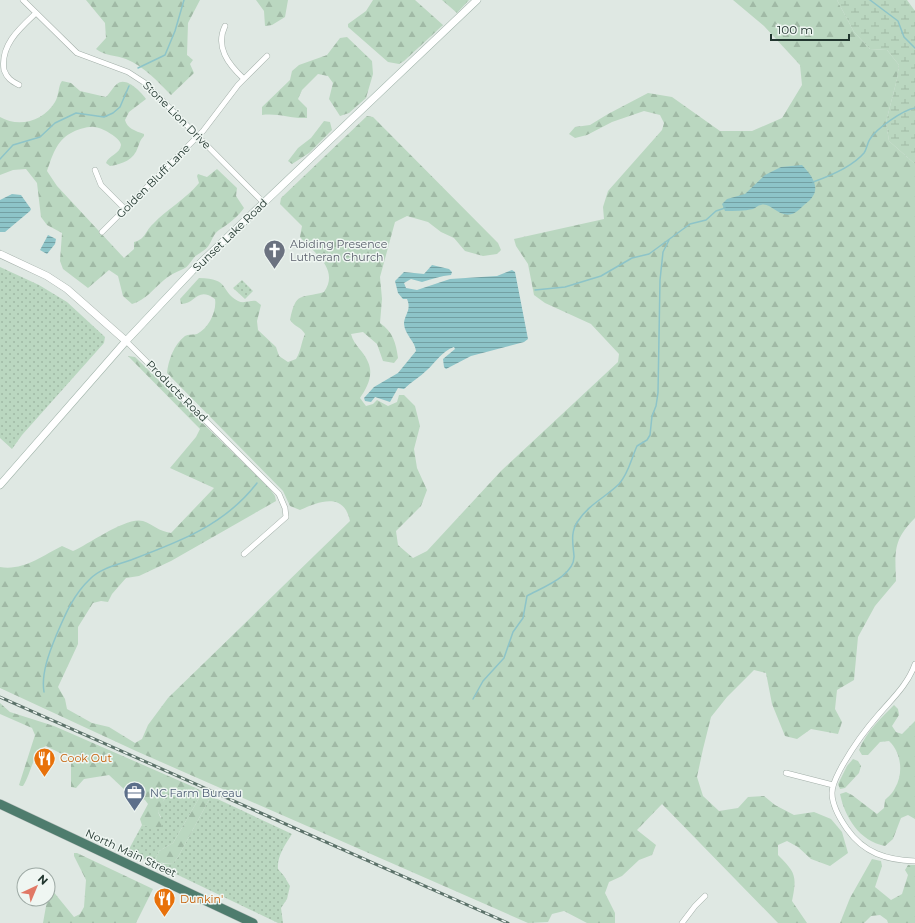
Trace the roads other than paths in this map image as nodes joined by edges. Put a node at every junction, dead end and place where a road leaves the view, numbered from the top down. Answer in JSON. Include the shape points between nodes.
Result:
{"nodes":[{"id":1,"x":23,"y":0,"type":"edge"},
{"id":2,"x":477,"y":0,"type":"edge"},
{"id":3,"x":36,"y":13,"type":"junction"},
{"id":4,"x":225,"y":26,"type":"dead end"},
{"id":5,"x":267,"y":56,"type":"dead end"},
{"id":6,"x":244,"y":79,"type":"junction"},
{"id":7,"x":19,"y":85,"type":"dead end"},
{"id":8,"x":198,"y":136,"type":"junction"},
{"id":9,"x":95,"y":170,"type":"dead end"},
{"id":10,"x":264,"y":202,"type":"junction"},
{"id":11,"x":125,"y":209,"type":"junction"},
{"id":12,"x":102,"y":232,"type":"dead end"},
{"id":13,"x":0,"y":254,"type":"edge"},
{"id":14,"x":126,"y":341,"type":"junction"},
{"id":15,"x":0,"y":486,"type":"edge"},
{"id":16,"x":244,"y":554,"type":"dead end"},
{"id":17,"x":915,"y":664,"type":"edge"},
{"id":18,"x":786,"y":773,"type":"dead end"},
{"id":19,"x":833,"y":785,"type":"junction"},
{"id":20,"x":0,"y":804,"type":"edge"},
{"id":21,"x":915,"y":860,"type":"edge"},
{"id":22,"x":705,"y":896,"type":"dead end"},
{"id":23,"x":253,"y":923,"type":"edge"},
{"id":24,"x":682,"y":923,"type":"edge"}],
"edges":[{"from":1,"to":3,"type":"street","name":"Stone Lion Drive"},
{"from":2,"to":10,"type":"main road","name":"Sunset Lake Road"},
{"from":3,"to":7,"type":"street","via":[[8,41],[3,54],[3,67],[8,78]]},
{"from":3,"to":8,"type":"street","name":"Stone Lion Drive","via":[[79,54],[119,68],[140,79]]},
{"from":4,"to":6,"type":"street","via":[[220,40],[222,49],[231,66]]},
{"from":5,"to":6,"type":"street","name":"Golden Bluff Lane"},
{"from":6,"to":8,"type":"street","name":"Golden Bluff Lane"},
{"from":8,"to":10,"type":"street","name":"Stone Lion Drive"},
{"from":8,"to":11,"type":"street","name":"Golden Bluff Lane"},
{"from":9,"to":11,"type":"street","via":[[101,185]]},
{"from":10,"to":14,"type":"main road","name":"Sunset Lake Road"},
{"from":11,"to":12,"type":"street","name":"Golden Bluff Lane"},
{"from":13,"to":14,"type":"main road","name":"Products Road","via":[[47,276],[67,289]]},
{"from":14,"to":15,"type":"main road","name":"Sunset Lake Road"},
{"from":14,"to":16,"type":"street","name":"Products Road","via":[[279,494],[286,517]]},
{"from":17,"to":19,"type":"street","via":[[905,684],[855,745]]},
{"from":18,"to":19,"type":"street"},
{"from":19,"to":21,"type":"street","via":[[833,799],[838,813],[860,845],[882,856]]},
{"from":20,"to":23,"type":"highway","name":"North Main Street"},
{"from":22,"to":24,"type":"street"}]}
